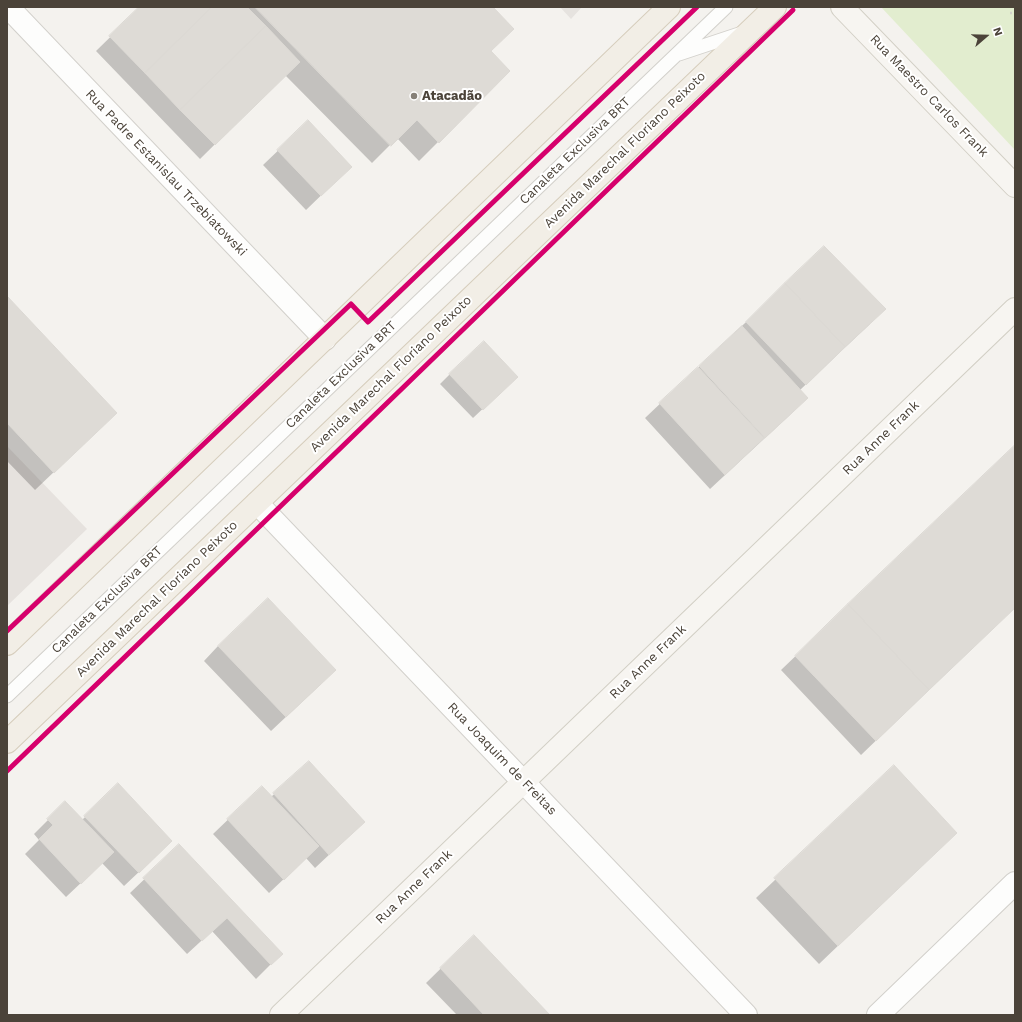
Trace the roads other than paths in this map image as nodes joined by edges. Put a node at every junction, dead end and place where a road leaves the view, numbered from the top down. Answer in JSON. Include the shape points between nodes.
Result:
{"nodes":[{"id":1,"x":8,"y":7,"type":"edge"},
{"id":2,"x":669,"y":7,"type":"edge"},
{"id":3,"x":726,"y":7,"type":"edge"},
{"id":4,"x":775,"y":7,"type":"edge"},
{"id":5,"x":842,"y":7,"type":"edge"},
{"id":6,"x":750,"y":31,"type":"junction"},
{"id":7,"x":676,"y":55,"type":"junction"},
{"id":8,"x":1015,"y":186,"type":"edge"},
{"id":9,"x":1015,"y":309,"type":"edge"},
{"id":10,"x":325,"y":338,"type":"junction"},
{"id":11,"x":257,"y":503,"type":"junction"},
{"id":12,"x":7,"y":644,"type":"edge"},
{"id":13,"x":7,"y":696,"type":"edge"},
{"id":14,"x":7,"y":742,"type":"edge"},
{"id":15,"x":523,"y":782,"type":"junction"},
{"id":16,"x":1015,"y":883,"type":"edge"},
{"id":17,"x":281,"y":1015,"type":"edge"},
{"id":18,"x":746,"y":1015,"type":"edge"},
{"id":19,"x":878,"y":1015,"type":"edge"}],
"edges":[{"from":1,"to":10,"type":"street","name":"Rua Padre Estanislau Trzebiatowski"},
{"from":2,"to":10,"type":"main road"},
{"from":3,"to":7,"type":"lane","name":"Canaleta Exclusiva BRT"},
{"from":4,"to":6,"type":"main road","name":"Avenida Marechal Floriano Peixoto"},
{"from":5,"to":8,"type":"main road","name":"Rua Maestro Carlos Frank"},
{"from":6,"to":7,"type":"lane","name":"Canaleta Exclusiva BRT"},
{"from":6,"to":11,"type":"main road","name":"Avenida Marechal Floriano Peixoto"},
{"from":7,"to":13,"type":"lane","name":"Canaleta Exclusiva BRT"},
{"from":9,"to":15,"type":"main road","name":"Rua Anne Frank"},
{"from":10,"to":12,"type":"main road"},
{"from":11,"to":14,"type":"main road","name":"Avenida Marechal Floriano Peixoto"},
{"from":11,"to":15,"type":"street","name":"Rua Joaquim de Freitas"},
{"from":15,"to":17,"type":"main road","name":"Rua Anne Frank"},
{"from":15,"to":18,"type":"street","name":"Rua Joaquim de Freitas"},
{"from":16,"to":19,"type":"street"}]}
